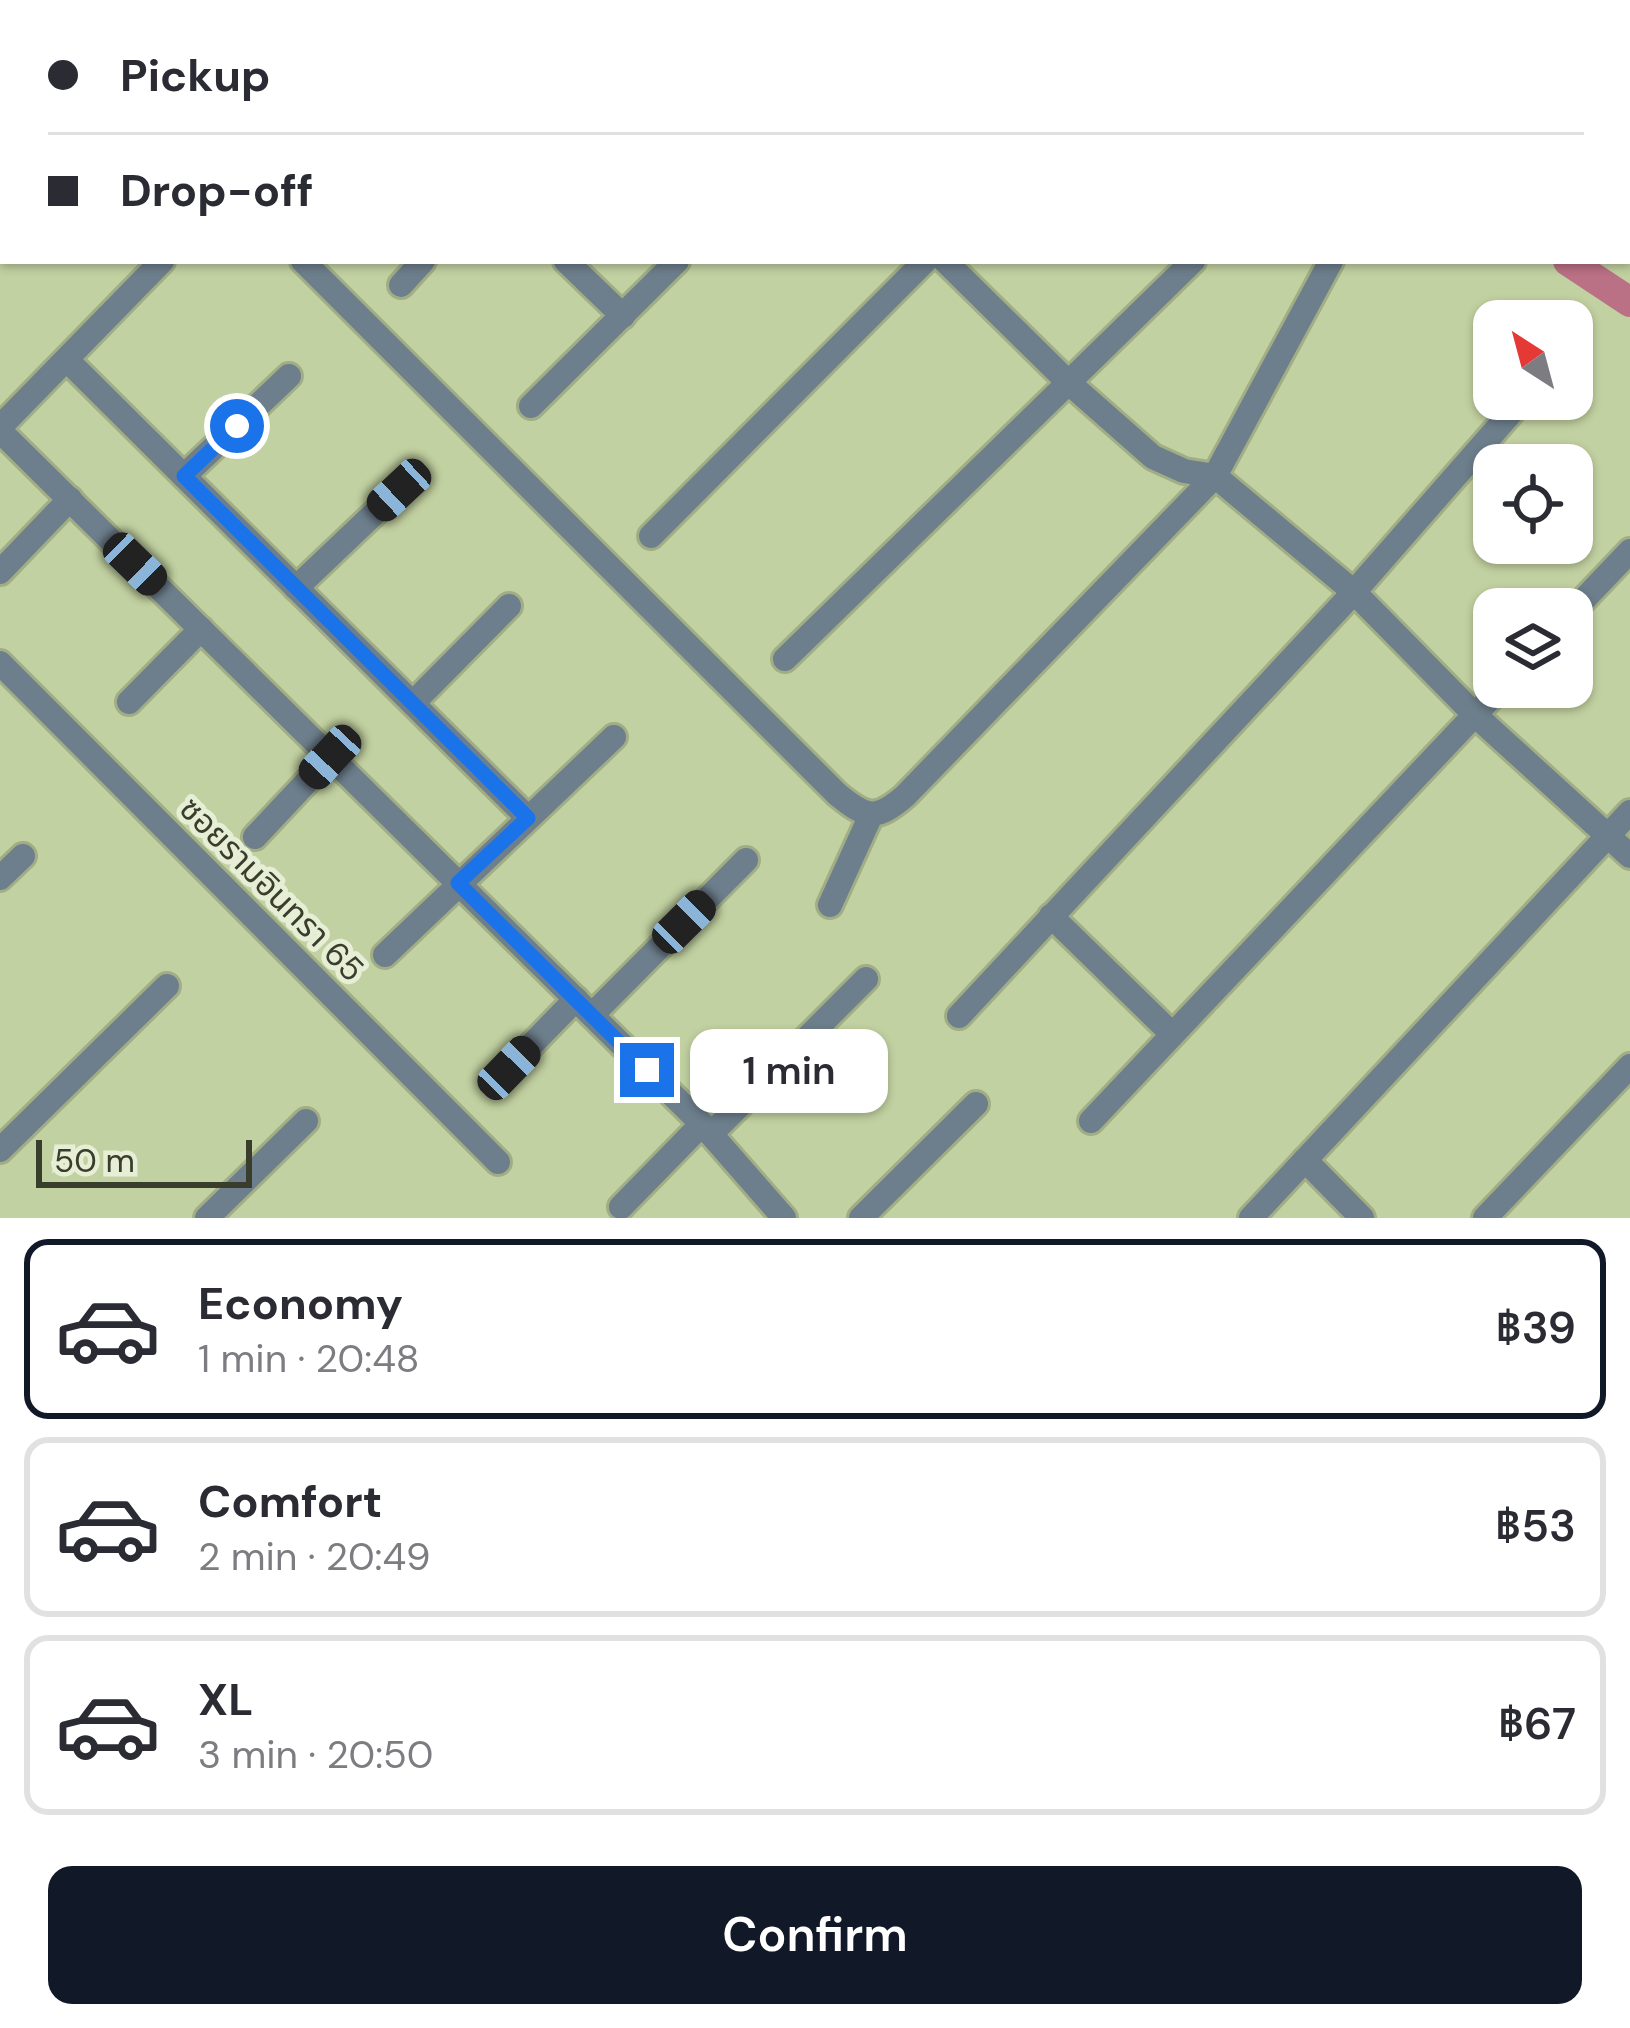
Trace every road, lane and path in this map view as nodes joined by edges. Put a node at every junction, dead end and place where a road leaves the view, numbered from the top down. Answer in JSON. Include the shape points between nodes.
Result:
{"nodes":[{"id":1,"x":159,"y":264,"type":"edge"},
{"id":2,"x":306,"y":264,"type":"edge"},
{"id":3,"x":420,"y":264,"type":"edge"},
{"id":4,"x":569,"y":264,"type":"edge"},
{"id":5,"x":674,"y":264,"type":"edge"},
{"id":6,"x":922,"y":264,"type":"edge"},
{"id":7,"x":947,"y":264,"type":"edge"},
{"id":8,"x":1190,"y":264,"type":"edge"},
{"id":9,"x":1329,"y":264,"type":"edge"},
{"id":10,"x":401,"y":285,"type":"dead end"},
{"id":11,"x":623,"y":316,"type":"junction"},
{"id":12,"x":67,"y":360,"type":"junction"},
{"id":13,"x":289,"y":376,"type":"dead end"},
{"id":14,"x":1069,"y":383,"type":"junction"},
{"id":15,"x":531,"y":406,"type":"dead end"},
{"id":16,"x":1505,"y":420,"type":"edge"},
{"id":17,"x":0,"y":429,"type":"edge"},
{"id":18,"x":184,"y":476,"type":"junction"},
{"id":19,"x":1215,"y":476,"type":"junction"},
{"id":20,"x":399,"y":490,"type":"dead end"},
{"id":21,"x":70,"y":500,"type":"junction"},
{"id":22,"x":651,"y":536,"type":"dead end"},
{"id":23,"x":1630,"y":551,"type":"edge"},
{"id":24,"x":0,"y":572,"type":"edge"},
{"id":25,"x":296,"y":588,"type":"junction"},
{"id":26,"x":1593,"y":590,"type":"edge"},
{"id":27,"x":1354,"y":592,"type":"junction"},
{"id":28,"x":509,"y":606,"type":"dead end"},
{"id":29,"x":201,"y":629,"type":"junction"},
{"id":30,"x":785,"y":659,"type":"dead end"},
{"id":31,"x":0,"y":662,"type":"edge"},
{"id":32,"x":129,"y":702,"type":"dead end"},
{"id":33,"x":413,"y":703,"type":"junction"},
{"id":34,"x":1482,"y":708,"type":"edge"},
{"id":35,"x":1475,"y":715,"type":"junction"},
{"id":36,"x":614,"y":737,"type":"dead end"},
{"id":37,"x":330,"y":757,"type":"junction"},
{"id":38,"x":1630,"y":812,"type":"edge"},
{"id":39,"x":871,"y":815,"type":"junction"},
{"id":40,"x":528,"y":818,"type":"junction"},
{"id":41,"x":1608,"y":835,"type":"junction"},
{"id":42,"x":255,"y":837,"type":"dead end"},
{"id":43,"x":23,"y":856,"type":"dead end"},
{"id":44,"x":1630,"y":856,"type":"edge"},
{"id":45,"x":746,"y":860,"type":"dead end"},
{"id":46,"x":0,"y":878,"type":"edge"},
{"id":47,"x":458,"y":883,"type":"junction"},
{"id":48,"x":830,"y":905,"type":"dead end"},
{"id":49,"x":1051,"y":916,"type":"junction"},
{"id":50,"x":386,"y":955,"type":"dead end"},
{"id":51,"x":866,"y":979,"type":"dead end"},
{"id":52,"x":166,"y":986,"type":"dead end"},
{"id":53,"x":584,"y":1007,"type":"junction"},
{"id":54,"x":959,"y":1016,"type":"dead end"},
{"id":55,"x":1172,"y":1034,"type":"junction"},
{"id":56,"x":1630,"y":1066,"type":"edge"},
{"id":57,"x":509,"y":1068,"type":"dead end"},
{"id":58,"x":976,"y":1104,"type":"dead end"},
{"id":59,"x":306,"y":1121,"type":"dead end"},
{"id":60,"x":1091,"y":1121,"type":"dead end"},
{"id":61,"x":707,"y":1129,"type":"junction"},
{"id":62,"x":0,"y":1150,"type":"edge"},
{"id":63,"x":1305,"y":1160,"type":"junction"},
{"id":64,"x":498,"y":1162,"type":"dead end"},
{"id":65,"x":621,"y":1207,"type":"dead end"},
{"id":66,"x":207,"y":1218,"type":"edge"},
{"id":67,"x":784,"y":1218,"type":"edge"},
{"id":68,"x":861,"y":1218,"type":"edge"},
{"id":69,"x":1251,"y":1218,"type":"edge"},
{"id":70,"x":1362,"y":1218,"type":"edge"},
{"id":71,"x":1485,"y":1218,"type":"edge"}],
"edges":[{"from":1,"to":12,"type":"street"},
{"from":2,"to":39,"type":"street","via":[[837,794]]},
{"from":3,"to":10,"type":"street"},
{"from":4,"to":11,"type":"street"},
{"from":5,"to":11,"type":"street"},
{"from":6,"to":22,"type":"street"},
{"from":7,"to":14,"type":"street"},
{"from":8,"to":14,"type":"street"},
{"from":9,"to":19,"type":"street"},
{"from":11,"to":15,"type":"street"},
{"from":12,"to":17,"type":"street"},
{"from":12,"to":18,"type":"street"},
{"from":13,"to":18,"type":"street"},
{"from":14,"to":19,"type":"street","via":[[1153,457]]},
{"from":14,"to":30,"type":"street"},
{"from":16,"to":27,"type":"street"},
{"from":17,"to":21,"type":"street"},
{"from":18,"to":25,"type":"street"},
{"from":19,"to":27,"type":"street"},
{"from":19,"to":39,"type":"street","via":[[905,796]]},
{"from":20,"to":25,"type":"street"},
{"from":21,"to":24,"type":"street"},
{"from":21,"to":29,"type":"street"},
{"from":23,"to":26,"type":"street"},
{"from":25,"to":33,"type":"street"},
{"from":27,"to":35,"type":"street"},
{"from":27,"to":49,"type":"street"},
{"from":28,"to":33,"type":"street"},
{"from":29,"to":32,"type":"street"},
{"from":29,"to":37,"type":"street"},
{"from":31,"to":64,"type":"street","name":"ซอยรามอินทรา 65"},
{"from":33,"to":40,"type":"street"},
{"from":34,"to":35,"type":"street"},
{"from":35,"to":41,"type":"street"},
{"from":35,"to":55,"type":"street"},
{"from":36,"to":40,"type":"street"},
{"from":37,"to":42,"type":"street"},
{"from":37,"to":47,"type":"street"},
{"from":38,"to":41,"type":"street"},
{"from":39,"to":48,"type":"street"},
{"from":40,"to":47,"type":"street"},
{"from":41,"to":44,"type":"street"},
{"from":41,"to":63,"type":"street"},
{"from":43,"to":46,"type":"street"},
{"from":45,"to":53,"type":"street"},
{"from":47,"to":50,"type":"street"},
{"from":47,"to":53,"type":"street"},
{"from":49,"to":54,"type":"street"},
{"from":49,"to":55,"type":"street"},
{"from":51,"to":61,"type":"street"},
{"from":52,"to":62,"type":"street"},
{"from":53,"to":57,"type":"street"},
{"from":53,"to":61,"type":"street"},
{"from":55,"to":60,"type":"street"},
{"from":56,"to":71,"type":"street"},
{"from":58,"to":68,"type":"street"},
{"from":59,"to":66,"type":"street"},
{"from":61,"to":65,"type":"street"},
{"from":61,"to":67,"type":"street"},
{"from":63,"to":69,"type":"street"},
{"from":63,"to":70,"type":"street"}]}
